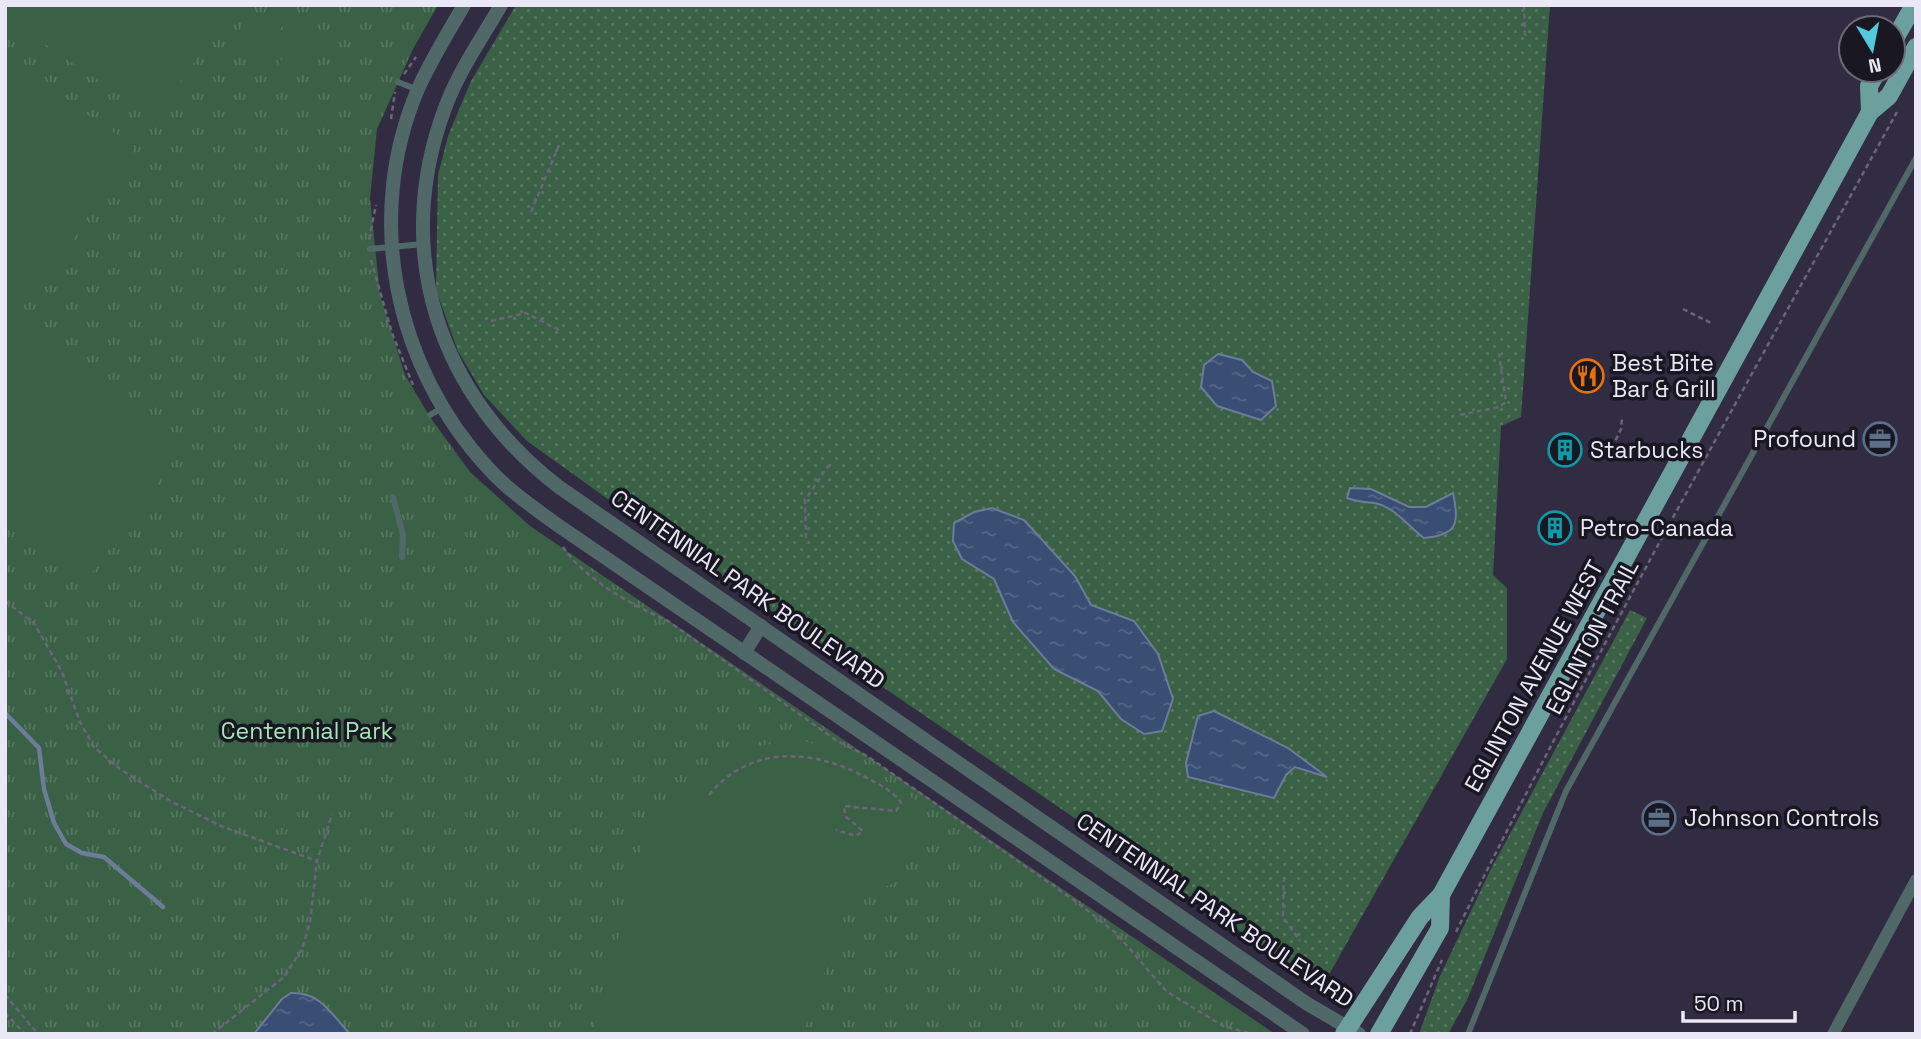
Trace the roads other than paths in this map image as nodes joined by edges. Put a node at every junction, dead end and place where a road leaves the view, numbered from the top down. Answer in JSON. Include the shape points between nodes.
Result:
{"nodes":[{"id":1,"x":464,"y":5,"type":"edge"},
{"id":2,"x":501,"y":5,"type":"edge"},
{"id":3,"x":1916,"y":47,"type":"edge"},
{"id":4,"x":398,"y":82,"type":"dead end"},
{"id":5,"x":1870,"y":84,"type":"edge"},
{"id":6,"x":418,"y":90,"type":"junction"},
{"id":7,"x":1870,"y":113,"type":"junction"},
{"id":8,"x":1916,"y":158,"type":"edge"},
{"id":9,"x":423,"y":244,"type":"junction"},
{"id":10,"x":392,"y":246,"type":"junction"},
{"id":11,"x":370,"y":249,"type":"dead end"},
{"id":12,"x":393,"y":496,"type":"dead end"},
{"id":13,"x":402,"y":557,"type":"dead end"},
{"id":14,"x":761,"y":626,"type":"junction"},
{"id":15,"x":744,"y":653,"type":"junction"},
{"id":16,"x":1916,"y":880,"type":"edge"},
{"id":17,"x":1441,"y":895,"type":"junction"},
{"id":18,"x":1351,"y":1032,"type":"edge"},
{"id":19,"x":1303,"y":1034,"type":"edge"},
{"id":20,"x":1379,"y":1034,"type":"edge"},
{"id":21,"x":1468,"y":1034,"type":"edge"},
{"id":22,"x":1833,"y":1034,"type":"edge"}],
"edges":[{"from":1,"to":6,"type":"street"},
{"from":2,"to":9,"type":"street","name":"CENTENNIAL PARK BOULEVARD","via":[[445,107],[429,168]]},
{"from":3,"to":7,"type":"main road","name":"EGLINTON AVENUE WEST","via":[[1889,96]]},
{"from":4,"to":6,"type":"lane"},
{"from":5,"to":7,"type":"main road","name":"EGLINTON AVENUE WEST"},
{"from":6,"to":10,"type":"street","via":[[393,189]]},
{"from":7,"to":17,"type":"main road","name":"EGLINTON AVENUE WEST"},
{"from":8,"to":21,"type":"lane","via":[[1566,792]]},
{"from":9,"to":10,"type":"lane"},
{"from":9,"to":14,"type":"street","name":"CENTENNIAL PARK BOULEVARD","via":[[442,333],[467,388],[502,436],[559,487]]},
{"from":10,"to":11,"type":"lane"},
{"from":10,"to":15,"type":"street","via":[[401,312],[436,412],[515,494]]},
{"from":12,"to":13,"type":"lane","via":[[403,535]]},
{"from":14,"to":15,"type":"street"},
{"from":14,"to":18,"type":"street","name":"CENTENNIAL PARK BOULEVARD"},
{"from":15,"to":19,"type":"street"},
{"from":16,"to":22,"type":"street"},
{"from":17,"to":18,"type":"main road","name":"EGLINTON AVENUE WEST","via":[[1420,917]]},
{"from":17,"to":20,"type":"main road","name":"EGLINTON AVENUE WEST","via":[[1440,928]]}]}
